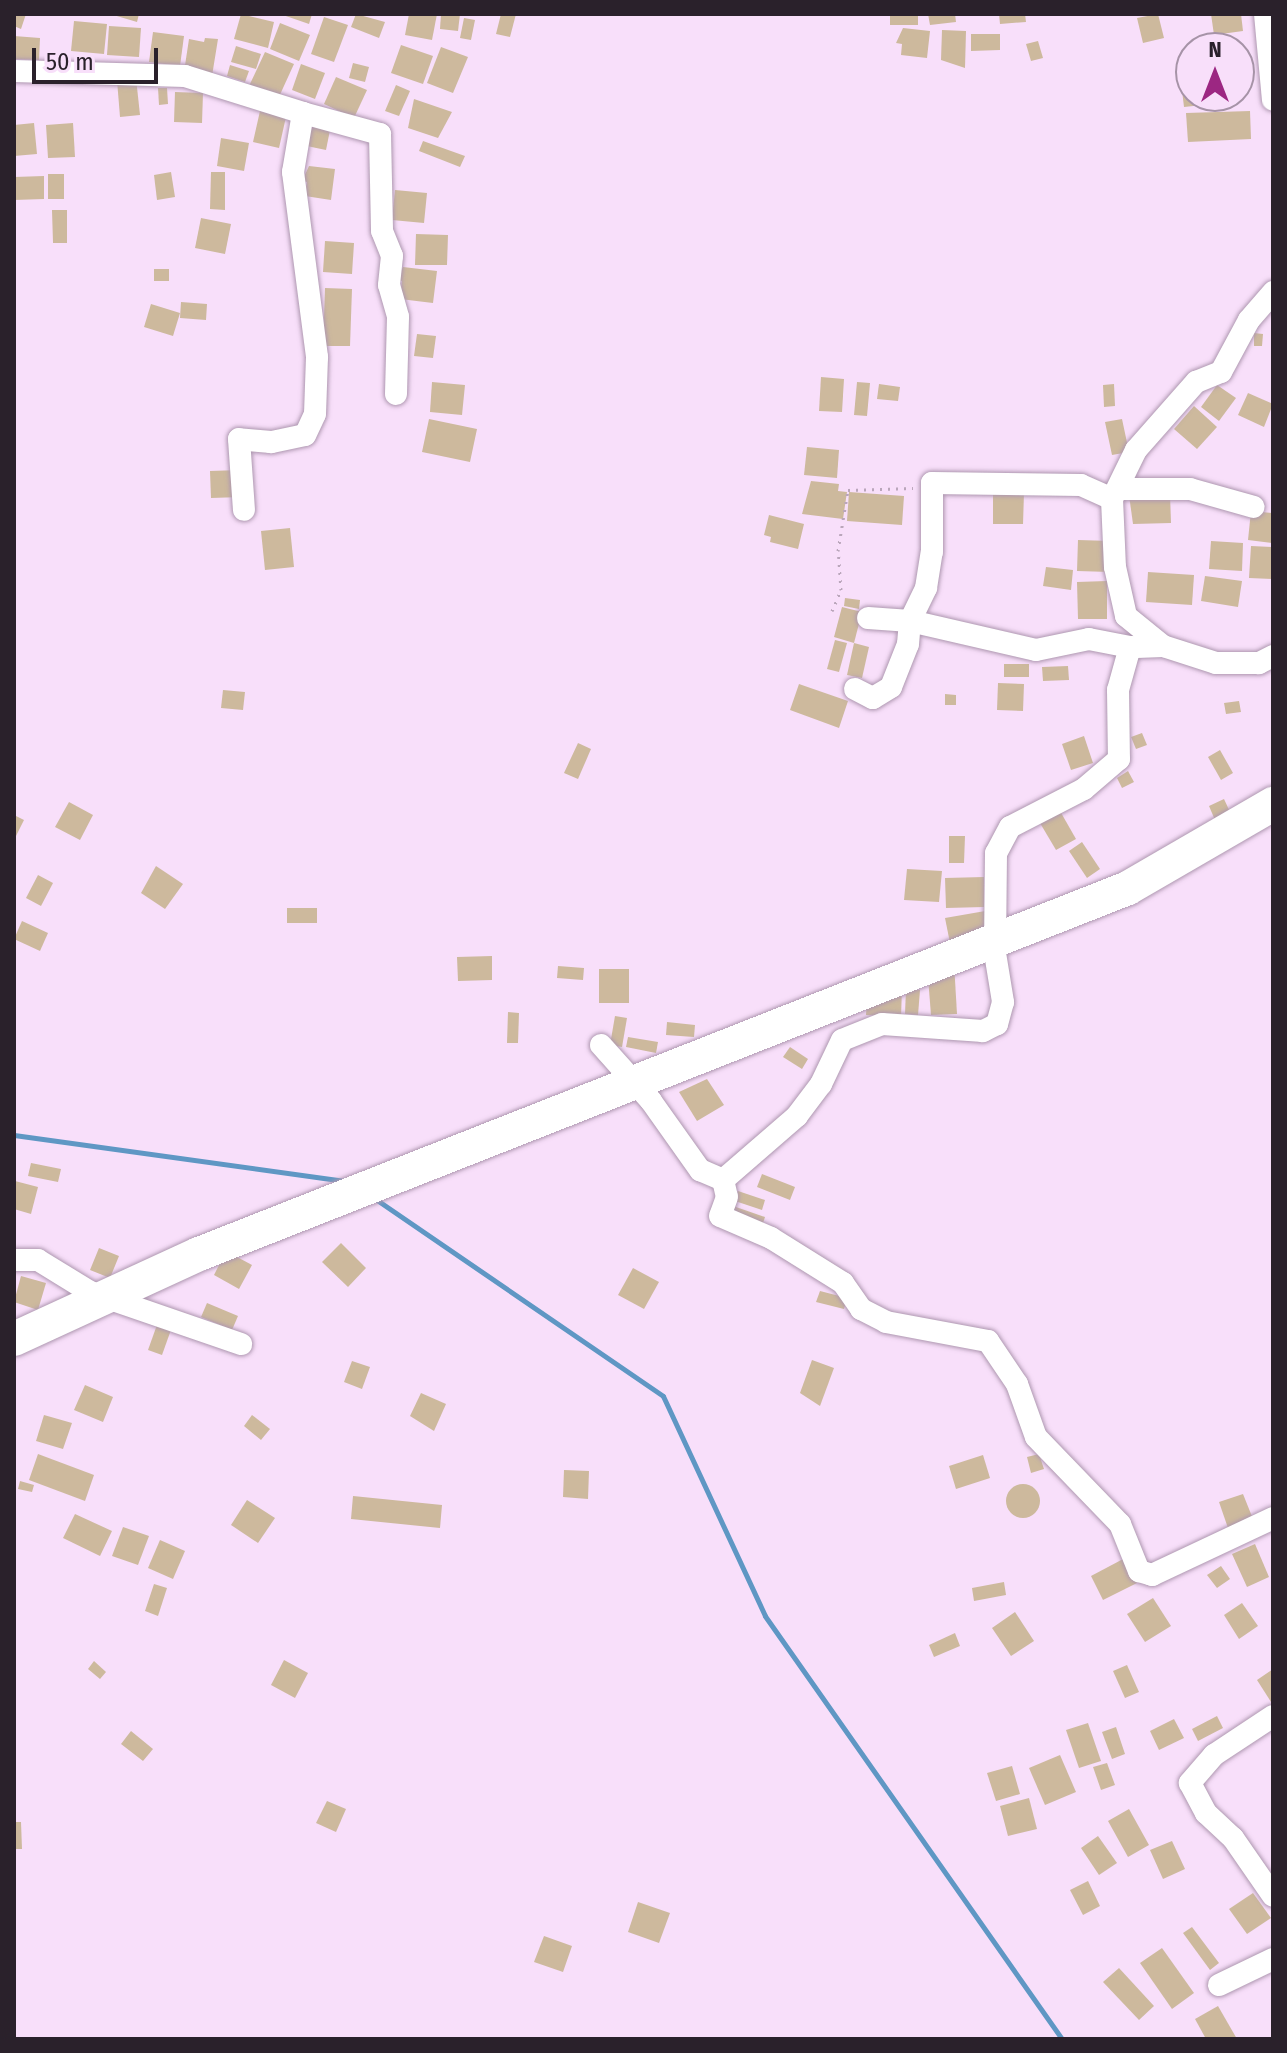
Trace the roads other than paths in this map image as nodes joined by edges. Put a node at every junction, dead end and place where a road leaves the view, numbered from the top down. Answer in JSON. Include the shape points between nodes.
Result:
{"nodes":[{"id":1,"x":1265,"y":14,"type":"edge"},
{"id":2,"x":14,"y":71,"type":"edge"},
{"id":3,"x":1273,"y":100,"type":"edge"},
{"id":4,"x":303,"y":113,"type":"junction"},
{"id":5,"x":1273,"y":292,"type":"edge"},
{"id":6,"x":396,"y":394,"type":"dead end"},
{"id":7,"x":1115,"y":494,"type":"junction"},
{"id":8,"x":1254,"y":507,"type":"dead end"},
{"id":9,"x":244,"y":510,"type":"dead end"},
{"id":10,"x":868,"y":618,"type":"dead end"},
{"id":11,"x":910,"y":621,"type":"junction"},
{"id":12,"x":1163,"y":646,"type":"junction"},
{"id":13,"x":1130,"y":647,"type":"junction"},
{"id":14,"x":1273,"y":656,"type":"edge"},
{"id":15,"x":855,"y":689,"type":"dead end"},
{"id":16,"x":1273,"y":804,"type":"edge"},
{"id":17,"x":601,"y":1045,"type":"dead end"},
{"id":18,"x":723,"y":1180,"type":"junction"},
{"id":19,"x":14,"y":1260,"type":"edge"},
{"id":20,"x":14,"y":1339,"type":"edge"},
{"id":21,"x":241,"y":1344,"type":"dead end"},
{"id":22,"x":1273,"y":1518,"type":"edge"},
{"id":23,"x":1273,"y":1716,"type":"edge"},
{"id":24,"x":1273,"y":1896,"type":"edge"},
{"id":25,"x":1273,"y":1959,"type":"edge"},
{"id":26,"x":1219,"y":1985,"type":"dead end"}],
"edges":[{"from":1,"to":3,"type":"street"},
{"from":2,"to":4,"type":"street","via":[[185,76]]},
{"from":4,"to":6,"type":"street","via":[[380,134],[382,231],[392,256],[389,285],[398,317]]},
{"from":4,"to":9,"type":"street","via":[[293,172],[317,357],[315,414],[305,435],[271,442],[239,439]]},
{"from":5,"to":7,"type":"street","via":[[1249,320],[1221,372],[1196,382],[1136,450]]},
{"from":7,"to":8,"type":"street","via":[[1190,489]]},
{"from":7,"to":11,"type":"street","via":[[1081,485],[932,483],[932,552],[926,588]]},
{"from":7,"to":12,"type":"street","via":[[1115,567],[1126,616]]},
{"from":10,"to":11,"type":"street"},
{"from":11,"to":13,"type":"street","via":[[1036,650],[1089,639]]},
{"from":11,"to":15,"type":"street","via":[[902,668],[891,687],[873,698]]},
{"from":12,"to":13,"type":"street"},
{"from":12,"to":14,"type":"street","via":[[1216,663],[1259,663]]},
{"from":13,"to":18,"type":"street","via":[[1118,690],[1119,759],[1084,789],[1010,827],[996,853],[995,953],[1003,1002],[997,1024],[983,1031],[882,1024],[842,1040],[821,1084],[797,1116]]},
{"from":16,"to":20,"type":"highway","via":[[1128,888],[199,1254]]},
{"from":17,"to":18,"type":"street","via":[[651,1101],[700,1170]]},
{"from":18,"to":22,"type":"street","via":[[727,1197],[720,1216],[771,1238],[843,1283],[861,1309],[886,1322],[988,1341],[1017,1384],[1036,1437],[1120,1524],[1139,1571],[1152,1575]]},
{"from":19,"to":21,"type":"street","via":[[38,1260],[90,1292]]},
{"from":23,"to":24,"type":"street","via":[[1214,1755],[1190,1783],[1206,1813],[1233,1838]]},
{"from":25,"to":26,"type":"street"}]}
